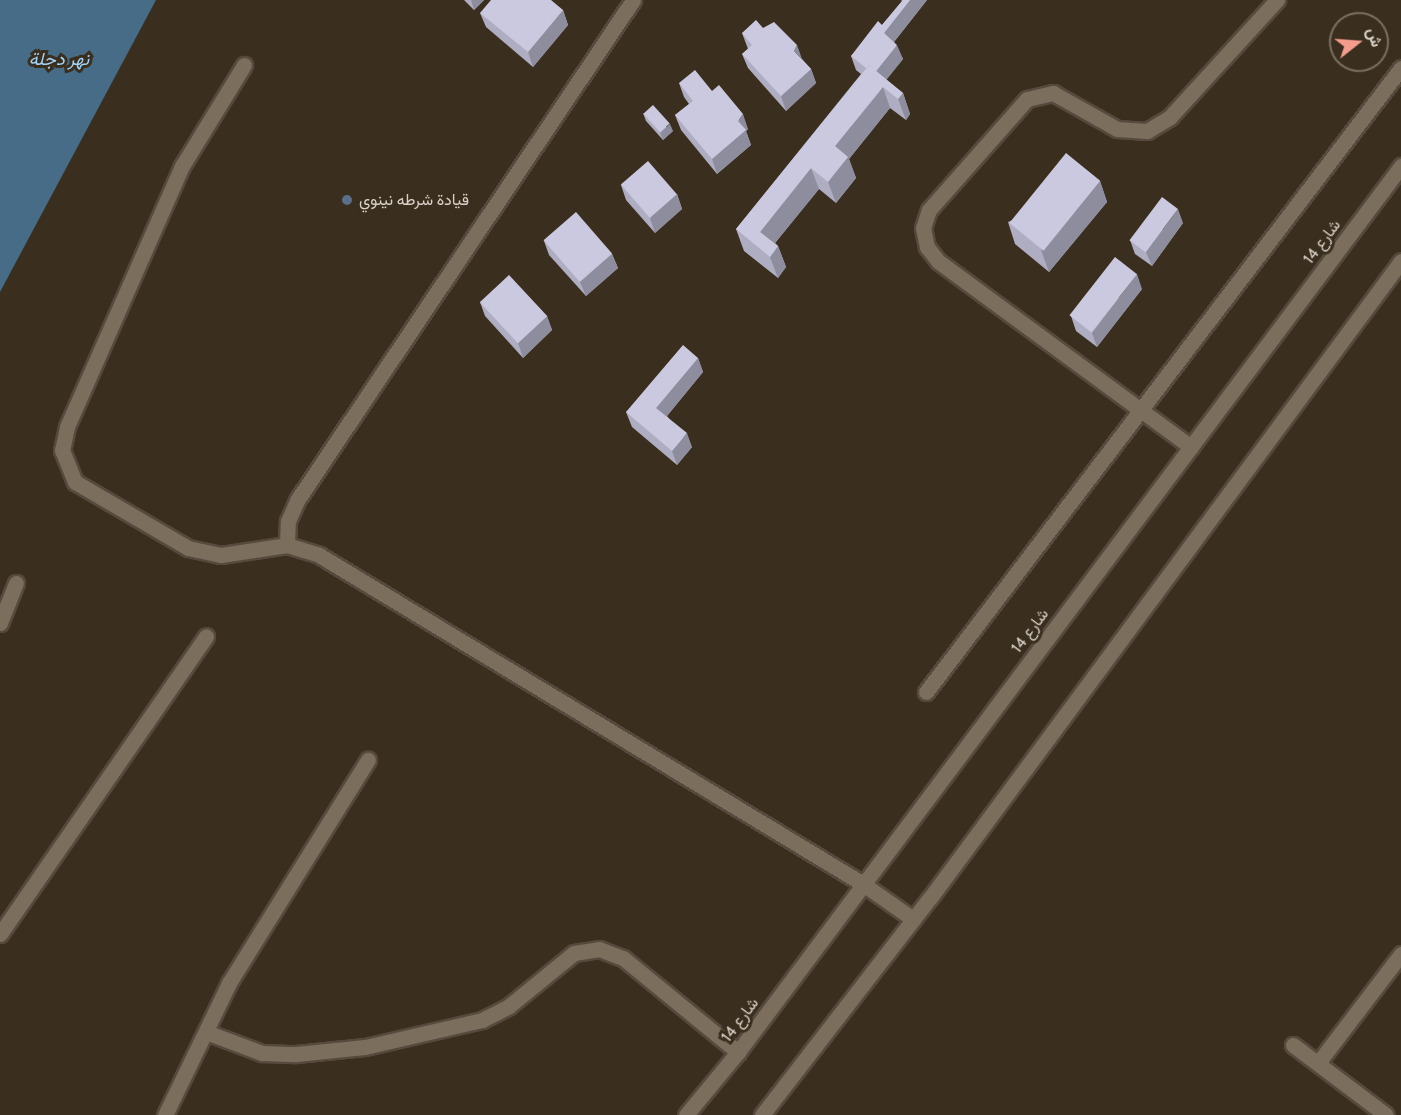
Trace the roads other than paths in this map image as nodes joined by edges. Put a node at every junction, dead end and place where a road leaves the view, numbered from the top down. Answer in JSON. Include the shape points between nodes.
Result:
{"nodes":[{"id":1,"x":633,"y":0,"type":"edge"},
{"id":2,"x":1277,"y":0,"type":"edge"},
{"id":3,"x":244,"y":65,"type":"dead end"},
{"id":4,"x":1401,"y":68,"type":"edge"},
{"id":5,"x":1401,"y":166,"type":"edge"},
{"id":6,"x":1401,"y":261,"type":"edge"},
{"id":7,"x":1142,"y":411,"type":"junction"},
{"id":8,"x":1191,"y":447,"type":"junction"},
{"id":9,"x":287,"y":545,"type":"junction"},
{"id":10,"x":16,"y":583,"type":"dead end"},
{"id":11,"x":0,"y":623,"type":"edge"},
{"id":12,"x":206,"y":636,"type":"dead end"},
{"id":13,"x":926,"y":692,"type":"dead end"},
{"id":14,"x":368,"y":760,"type":"dead end"},
{"id":15,"x":863,"y":884,"type":"junction"},
{"id":16,"x":913,"y":919,"type":"junction"},
{"id":17,"x":0,"y":934,"type":"edge"},
{"id":18,"x":1401,"y":954,"type":"edge"},
{"id":19,"x":206,"y":1032,"type":"junction"},
{"id":20,"x":1293,"y":1045,"type":"dead end"},
{"id":21,"x":738,"y":1052,"type":"junction"},
{"id":22,"x":1318,"y":1063,"type":"junction"},
{"id":23,"x":165,"y":1115,"type":"edge"},
{"id":24,"x":686,"y":1115,"type":"edge"},
{"id":25,"x":762,"y":1115,"type":"edge"},
{"id":26,"x":1386,"y":1115,"type":"edge"}],
"edges":[{"from":1,"to":9,"type":"street","via":[[298,499],[288,521]]},
{"from":2,"to":7,"type":"street","via":[[1170,117],[1147,131],[1117,129],[1053,93],[1027,99],[925,219],[927,247],[938,261]]},
{"from":3,"to":9,"type":"street","via":[[182,166],[68,427],[62,450],[68,472],[84,489],[188,548],[220,555]]},
{"from":4,"to":7,"type":"street"},
{"from":5,"to":8,"type":"street","name":"شارع 14"},
{"from":6,"to":16,"type":"street"},
{"from":7,"to":8,"type":"street"},
{"from":7,"to":13,"type":"street"},
{"from":8,"to":15,"type":"street","name":"شارع 14"},
{"from":9,"to":15,"type":"street","via":[[319,555]]},
{"from":10,"to":11,"type":"street"},
{"from":12,"to":17,"type":"street"},
{"from":14,"to":19,"type":"street","via":[[230,983]]},
{"from":15,"to":16,"type":"street"},
{"from":15,"to":21,"type":"street","name":"شارع 14"},
{"from":16,"to":25,"type":"street"},
{"from":18,"to":22,"type":"street"},
{"from":19,"to":21,"type":"street","via":[[262,1053],[365,1047],[482,1020],[509,1006],[574,953],[599,949],[623,958]]},
{"from":19,"to":23,"type":"street"},
{"from":20,"to":22,"type":"street"},
{"from":21,"to":24,"type":"street","name":"شارع 14"},
{"from":22,"to":26,"type":"street"}]}
